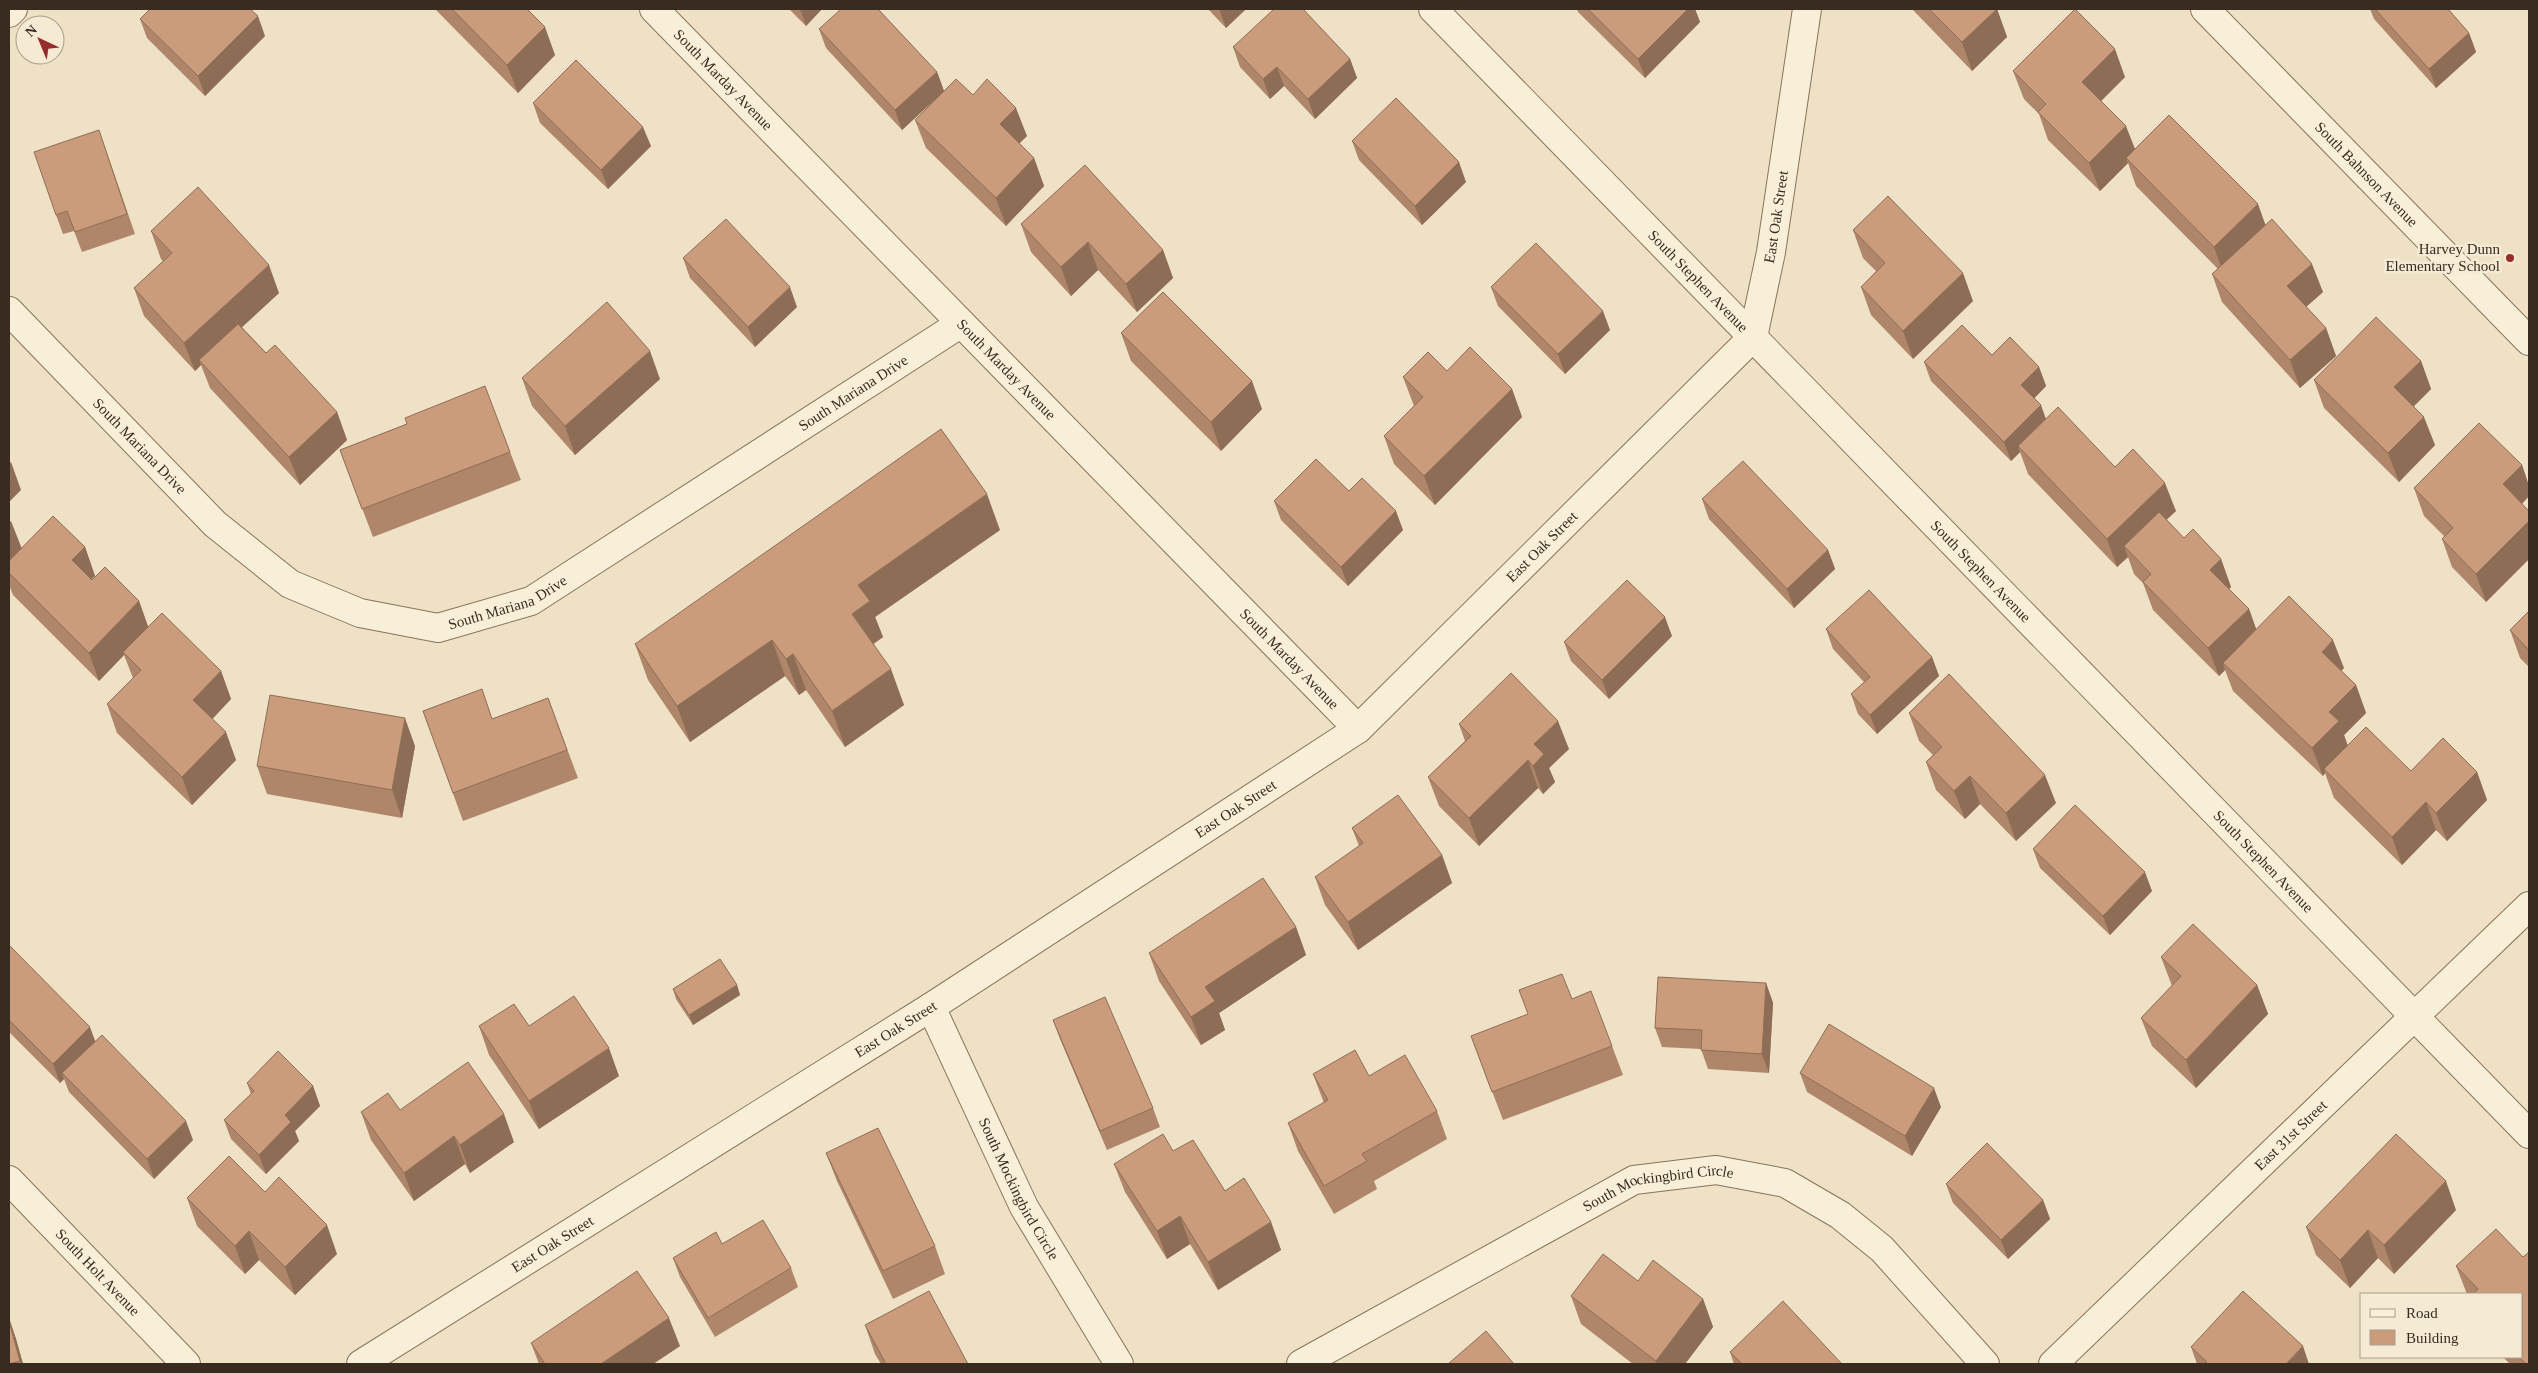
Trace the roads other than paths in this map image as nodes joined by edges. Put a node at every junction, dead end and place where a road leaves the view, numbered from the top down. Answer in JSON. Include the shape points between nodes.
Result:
{"nodes":[{"id":1,"x":13,"y":9,"type":"edge"},
{"id":2,"x":654,"y":9,"type":"edge"},
{"id":3,"x":1433,"y":9,"type":"edge"},
{"id":4,"x":1807,"y":9,"type":"edge"},
{"id":5,"x":2205,"y":9,"type":"edge"},
{"id":6,"x":9,"y":13,"type":"edge"},
{"id":7,"x":9,"y":311,"type":"edge"},
{"id":8,"x":960,"y":324,"type":"junction"},
{"id":9,"x":1754,"y":337,"type":"junction"},
{"id":10,"x":2529,"y":341,"type":"edge"},
{"id":11,"x":1358,"y":729,"type":"junction"},
{"id":12,"x":2529,"y":906,"type":"edge"},
{"id":13,"x":931,"y":1007,"type":"junction"},
{"id":14,"x":2413,"y":1016,"type":"junction"},
{"id":15,"x":2529,"y":1134,"type":"edge"},
{"id":16,"x":9,"y":1180,"type":"edge"},
{"id":17,"x":186,"y":1364,"type":"edge"},
{"id":18,"x":361,"y":1364,"type":"edge"},
{"id":19,"x":1119,"y":1364,"type":"edge"},
{"id":20,"x":1301,"y":1364,"type":"edge"},
{"id":21,"x":1984,"y":1364,"type":"edge"},
{"id":22,"x":2053,"y":1364,"type":"edge"}],
"edges":[{"from":1,"to":6,"type":"street"},
{"from":2,"to":8,"type":"street","name":"South Marday Avenue"},
{"from":3,"to":9,"type":"street","name":"South Stephen Avenue"},
{"from":4,"to":9,"type":"street","name":"East Oak Street","via":[[1771,252]]},
{"from":5,"to":10,"type":"street","name":"South Bahnson Avenue"},
{"from":7,"to":8,"type":"street","name":"South Mariana Drive","via":[[215,524],[290,584],[360,613],[438,628],[531,602]]},
{"from":8,"to":11,"type":"street","name":"South Marday Avenue"},
{"from":9,"to":11,"type":"street","name":"East Oak Street"},
{"from":9,"to":14,"type":"street","name":"South Stephen Avenue"},
{"from":11,"to":13,"type":"street","name":"East Oak Street"},
{"from":12,"to":14,"type":"street","name":"East 31st Street"},
{"from":13,"to":18,"type":"street","name":"East Oak Street"},
{"from":13,"to":19,"type":"street","name":"South Mockingbird Circle","via":[[1024,1207]]},
{"from":14,"to":15,"type":"street","name":"South Stephen Avenue"},
{"from":14,"to":22,"type":"street","name":"East 31st Street"},
{"from":16,"to":17,"type":"street","name":"South Holt Avenue"},
{"from":20,"to":21,"type":"street","name":"South Mockingbird Circle","via":[[1634,1180],[1716,1170],[1785,1183],[1840,1215],[1882,1249]]}]}
